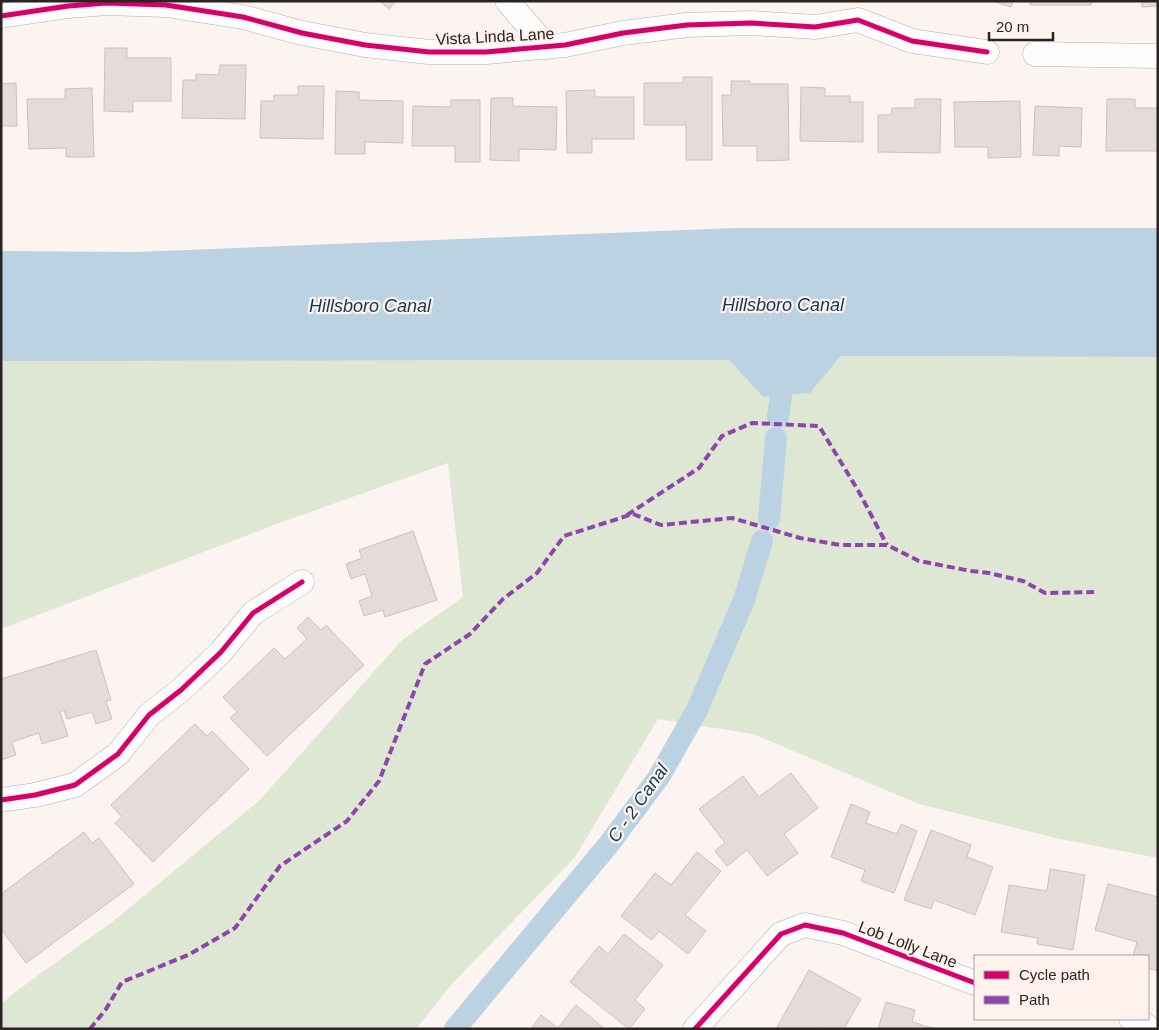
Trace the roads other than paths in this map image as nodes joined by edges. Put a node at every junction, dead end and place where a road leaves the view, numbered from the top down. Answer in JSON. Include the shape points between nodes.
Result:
{"nodes":[{"id":1,"x":507,"y":1,"type":"edge"},
{"id":2,"x":853,"y":10,"type":"edge"},
{"id":3,"x":1,"y":16,"type":"edge"},
{"id":4,"x":547,"y":47,"type":"junction"},
{"id":5,"x":987,"y":52,"type":"dead end"},
{"id":6,"x":1035,"y":54,"type":"dead end"},
{"id":7,"x":1158,"y":56,"type":"edge"},
{"id":8,"x":302,"y":582,"type":"dead end"},
{"id":9,"x":1,"y":800,"type":"edge"},
{"id":10,"x":974,"y":983,"type":"edge"},
{"id":11,"x":1138,"y":1020,"type":"edge"},
{"id":12,"x":695,"y":1029,"type":"edge"},
{"id":13,"x":1150,"y":1029,"type":"edge"}],
"edges":[{"from":1,"to":4,"type":"street"},
{"from":2,"to":4,"type":"street","name":"Vista Linda Lane","via":[[815,27],[751,23],[687,25]]},
{"from":2,"to":5,"type":"street","name":"Vista Linda Lane","via":[[912,41]]},
{"from":3,"to":4,"type":"street","name":"Vista Linda Lane","via":[[107,3],[166,5],[243,17],[365,46],[438,52]]},
{"from":6,"to":7,"type":"street"},
{"from":8,"to":9,"type":"street","via":[[253,613],[221,652],[149,715],[118,754],[76,785]]},
{"from":10,"to":12,"type":"street","name":"Lob Lolly Lane","via":[[842,933],[805,925],[781,934]]},
{"from":11,"to":13,"type":"street"}]}
